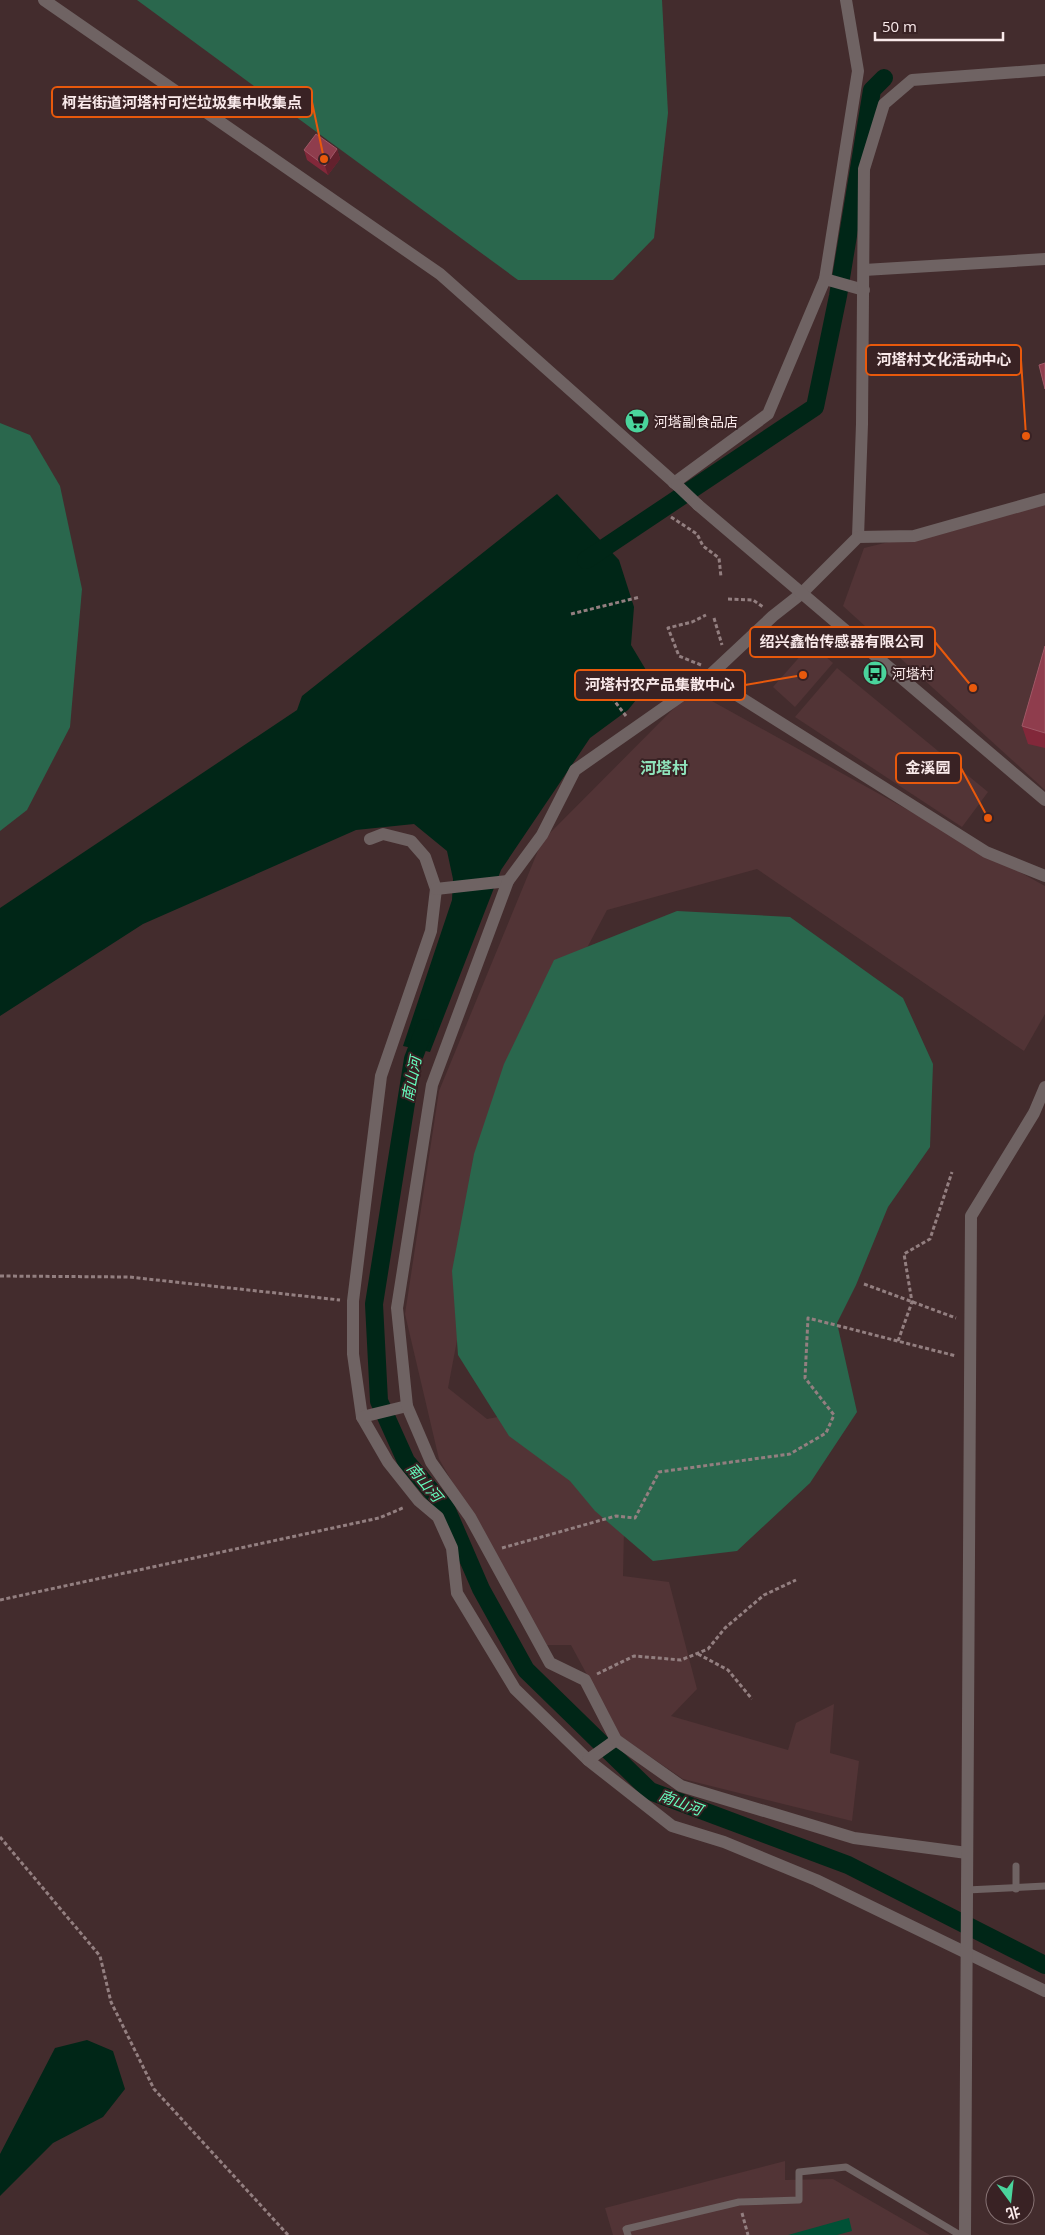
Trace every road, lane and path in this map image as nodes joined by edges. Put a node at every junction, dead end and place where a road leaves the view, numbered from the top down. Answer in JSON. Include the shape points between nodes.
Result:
{"nodes":[{"id":1,"x":44,"y":0,"type":"edge"},
{"id":2,"x":846,"y":0,"type":"edge"},
{"id":3,"x":1045,"y":70,"type":"edge"},
{"id":4,"x":1045,"y":259,"type":"edge"},
{"id":5,"x":864,"y":270,"type":"junction"},
{"id":6,"x":825,"y":279,"type":"junction"},
{"id":7,"x":864,"y":290,"type":"junction"},
{"id":8,"x":676,"y":484,"type":"junction"},
{"id":9,"x":1045,"y":499,"type":"edge"},
{"id":10,"x":671,"y":517,"type":"dead end"},
{"id":11,"x":858,"y":537,"type":"junction"},
{"id":12,"x":721,"y":577,"type":"dead end"},
{"id":13,"x":801,"y":594,"type":"junction"},
{"id":14,"x":640,"y":597,"type":"dead end"},
{"id":15,"x":728,"y":599,"type":"dead end"},
{"id":16,"x":570,"y":614,"type":"dead end"},
{"id":17,"x":706,"y":615,"type":"dead end"},
{"id":18,"x":772,"y":616,"type":"junction"},
{"id":19,"x":714,"y":618,"type":"dead end"},
{"id":20,"x":726,"y":660,"type":"junction"},
{"id":21,"x":712,"y":674,"type":"junction"},
{"id":22,"x":600,"y":682,"type":"dead end"},
{"id":23,"x":634,"y":727,"type":"junction"},
{"id":24,"x":1045,"y":800,"type":"edge"},
{"id":25,"x":370,"y":839,"type":"dead end"},
{"id":26,"x":1045,"y":876,"type":"edge"},
{"id":27,"x":508,"y":881,"type":"junction"},
{"id":28,"x":436,"y":889,"type":"junction"},
{"id":29,"x":1045,"y":1087,"type":"edge"},
{"id":30,"x":952,"y":1172,"type":"dead end"},
{"id":31,"x":0,"y":1276,"type":"edge"},
{"id":32,"x":864,"y":1284,"type":"dead end"},
{"id":33,"x":353,"y":1301,"type":"junction"},
{"id":34,"x":912,"y":1302,"type":"junction"},
{"id":35,"x":970,"y":1323,"type":"junction"},
{"id":36,"x":898,"y":1341,"type":"junction"},
{"id":37,"x":970,"y":1359,"type":"junction"},
{"id":38,"x":407,"y":1406,"type":"junction"},
{"id":39,"x":362,"y":1416,"type":"junction"},
{"id":40,"x":420,"y":1501,"type":"junction"},
{"id":41,"x":489,"y":1551,"type":"junction"},
{"id":42,"x":796,"y":1580,"type":"dead end"},
{"id":43,"x":0,"y":1600,"type":"edge"},
{"id":44,"x":698,"y":1653,"type":"junction"},
{"id":45,"x":585,"y":1680,"type":"junction"},
{"id":46,"x":752,"y":1699,"type":"dead end"},
{"id":47,"x":616,"y":1740,"type":"junction"},
{"id":48,"x":588,"y":1760,"type":"junction"},
{"id":49,"x":0,"y":1837,"type":"edge"},
{"id":50,"x":967,"y":1853,"type":"junction"},
{"id":51,"x":1016,"y":1866,"type":"dead end"},
{"id":52,"x":1045,"y":1886,"type":"edge"},
{"id":53,"x":1016,"y":1888,"type":"junction"},
{"id":54,"x":967,"y":1893,"type":"junction"},
{"id":55,"x":968,"y":1954,"type":"junction"},
{"id":56,"x":1045,"y":1991,"type":"edge"},
{"id":57,"x":739,"y":2202,"type":"junction"},
{"id":58,"x":288,"y":2235,"type":"edge"},
{"id":59,"x":628,"y":2235,"type":"edge"},
{"id":60,"x":748,"y":2235,"type":"edge"},
{"id":61,"x":960,"y":2235,"type":"edge"},
{"id":62,"x":965,"y":2235,"type":"edge"}],
"edges":[{"from":1,"to":8,"type":"street","via":[[440,274]]},
{"from":2,"to":6,"type":"street","via":[[858,71]]},
{"from":3,"to":5,"type":"street","via":[[912,80],[884,104],[864,170]]},
{"from":4,"to":5,"type":"street"},
{"from":5,"to":7,"type":"street"},
{"from":6,"to":7,"type":"street"},
{"from":6,"to":8,"type":"street","via":[[768,414]]},
{"from":7,"to":11,"type":"street"},
{"from":8,"to":13,"type":"street","bridge":true},
{"from":9,"to":11,"type":"street","via":[[914,536]]},
{"from":10,"to":12,"type":"path","via":[[697,534],[704,546],[719,558]]},
{"from":11,"to":13,"type":"street"},
{"from":13,"to":18,"type":"street"},
{"from":13,"to":24,"type":"street"},
{"from":14,"to":16,"type":"path"},
{"from":15,"to":18,"type":"path","via":[[753,600]]},
{"from":17,"to":21,"type":"path","via":[[668,628],[679,656]]},
{"from":18,"to":20,"type":"street"},
{"from":19,"to":20,"type":"path"},
{"from":20,"to":21,"type":"street"},
{"from":21,"to":23,"type":"street"},
{"from":21,"to":26,"type":"street","via":[[986,852]]},
{"from":22,"to":23,"type":"path"},
{"from":23,"to":27,"type":"street","via":[[576,770],[542,835]]},
{"from":25,"to":28,"type":"street","via":[[383,834],[411,840],[425,858]]},
{"from":27,"to":28,"type":"street"},
{"from":27,"to":38,"type":"street","via":[[432,1085],[397,1308]]},
{"from":28,"to":33,"type":"street","via":[[431,931],[381,1076]]},
{"from":29,"to":35,"type":"street","via":[[1034,1113],[971,1216]]},
{"from":30,"to":34,"type":"path","via":[[930,1239],[904,1254]]},
{"from":31,"to":33,"type":"path","via":[[129,1277]]},
{"from":32,"to":34,"type":"path"},
{"from":33,"to":39,"type":"street","via":[[353,1354]]},
{"from":34,"to":35,"type":"path"},
{"from":34,"to":36,"type":"path"},
{"from":35,"to":37,"type":"street"},
{"from":36,"to":37,"type":"path"},
{"from":36,"to":41,"type":"path","via":[[808,1318],[805,1378],[834,1415],[826,1434],[790,1454],[658,1472],[635,1518],[616,1516]]},
{"from":37,"to":50,"type":"street"},
{"from":38,"to":39,"type":"street"},
{"from":38,"to":41,"type":"street","via":[[431,1462],[470,1517]]},
{"from":39,"to":40,"type":"street","via":[[388,1462]]},
{"from":40,"to":43,"type":"path","via":[[379,1518]]},
{"from":40,"to":48,"type":"street","via":[[438,1517],[452,1548],[457,1593],[515,1689]]},
{"from":41,"to":45,"type":"street","via":[[550,1663]]},
{"from":42,"to":44,"type":"path","via":[[764,1595],[725,1628],[708,1649]]},
{"from":44,"to":45,"type":"path","via":[[681,1660],[634,1656]]},
{"from":44,"to":46,"type":"path","via":[[728,1670]]},
{"from":45,"to":47,"type":"street"},
{"from":47,"to":48,"type":"street"},
{"from":47,"to":50,"type":"street","via":[[681,1786],[854,1838]]},
{"from":48,"to":55,"type":"street","via":[[672,1826],[724,1842],[816,1880]]},
{"from":49,"to":58,"type":"path","via":[[100,1956],[111,2002],[154,2088]]},
{"from":50,"to":54,"type":"street"},
{"from":51,"to":53,"type":"lane"},
{"from":52,"to":53,"type":"lane"},
{"from":53,"to":54,"type":"lane"},
{"from":54,"to":55,"type":"street"},
{"from":55,"to":56,"type":"street"},
{"from":55,"to":62,"type":"street"},
{"from":57,"to":59,"type":"lane","via":[[626,2229]]},
{"from":57,"to":60,"type":"path"},
{"from":57,"to":61,"type":"lane","via":[[800,2200],[799,2172],[846,2167]]}]}
